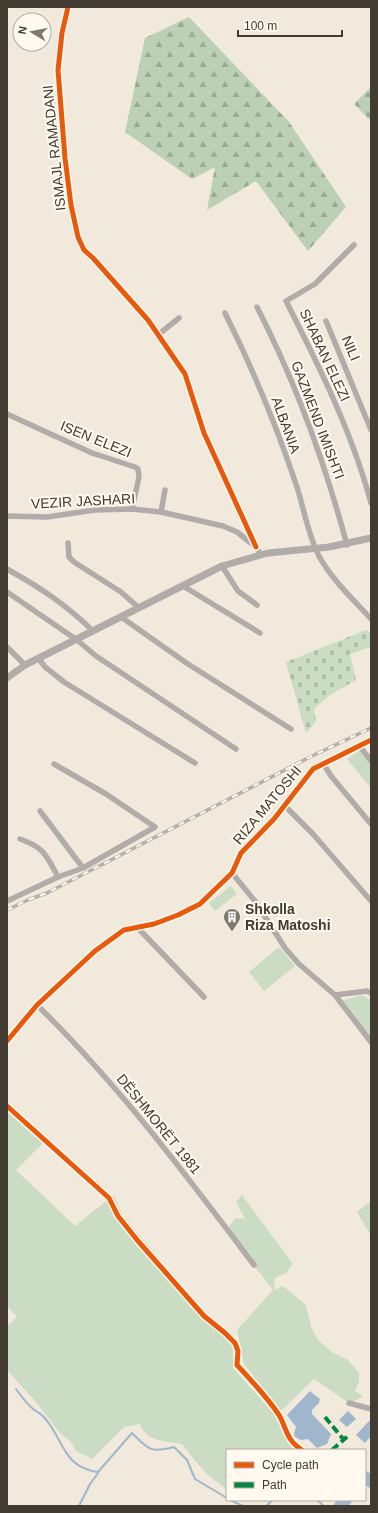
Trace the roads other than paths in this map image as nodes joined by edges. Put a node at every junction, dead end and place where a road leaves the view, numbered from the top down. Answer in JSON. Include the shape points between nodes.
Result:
{"nodes":[{"id":1,"x":68,"y":7,"type":"edge"},
{"id":2,"x":354,"y":244,"type":"dead end"},
{"id":3,"x":257,"y":307,"type":"dead end"},
{"id":4,"x":225,"y":313,"type":"dead end"},
{"id":5,"x":179,"y":318,"type":"dead end"},
{"id":6,"x":326,"y":321,"type":"dead end"},
{"id":7,"x":159,"y":334,"type":"junction"},
{"id":8,"x":7,"y":414,"type":"edge"},
{"id":9,"x":371,"y":430,"type":"edge"},
{"id":10,"x":165,"y":490,"type":"dead end"},
{"id":11,"x":371,"y":503,"type":"edge"},
{"id":12,"x":132,"y":509,"type":"junction"},
{"id":13,"x":161,"y":512,"type":"junction"},
{"id":14,"x":7,"y":516,"type":"edge"},
{"id":15,"x":371,"y":538,"type":"edge"},
{"id":16,"x":68,"y":543,"type":"dead end"},
{"id":17,"x":347,"y":545,"type":"junction"},
{"id":18,"x":256,"y":547,"type":"junction"},
{"id":19,"x":315,"y":548,"type":"junction"},
{"id":20,"x":261,"y":555,"type":"junction"},
{"id":21,"x":222,"y":566,"type":"junction"},
{"id":22,"x":7,"y":569,"type":"edge"},
{"id":23,"x":183,"y":586,"type":"junction"},
{"id":24,"x":7,"y":592,"type":"edge"},
{"id":25,"x":257,"y":605,"type":"dead end"},
{"id":26,"x":139,"y":608,"type":"junction"},
{"id":27,"x":121,"y":617,"type":"junction"},
{"id":28,"x":371,"y":619,"type":"edge"},
{"id":29,"x":93,"y":630,"type":"junction"},
{"id":30,"x":260,"y":633,"type":"dead end"},
{"id":31,"x":76,"y":640,"type":"junction"},
{"id":32,"x":7,"y":647,"type":"edge"},
{"id":33,"x":39,"y":659,"type":"junction"},
{"id":34,"x":25,"y":665,"type":"junction"},
{"id":35,"x":7,"y":678,"type":"edge"},
{"id":36,"x":291,"y":729,"type":"dead end"},
{"id":37,"x":371,"y":740,"type":"edge"},
{"id":38,"x":359,"y":745,"type":"junction"},
{"id":39,"x":236,"y":749,"type":"dead end"},
{"id":40,"x":371,"y":761,"type":"edge"},
{"id":41,"x":195,"y":763,"type":"dead end"},
{"id":42,"x":323,"y":763,"type":"junction"},
{"id":43,"x":54,"y":764,"type":"dead end"},
{"id":44,"x":284,"y":805,"type":"junction"},
{"id":45,"x":40,"y":811,"type":"dead end"},
{"id":46,"x":371,"y":824,"type":"edge"},
{"id":47,"x":20,"y":839,"type":"dead end"},
{"id":48,"x":83,"y":868,"type":"junction"},
{"id":49,"x":232,"y":873,"type":"junction"},
{"id":50,"x":58,"y":877,"type":"junction"},
{"id":51,"x":7,"y":901,"type":"edge"},
{"id":52,"x":371,"y":902,"type":"edge"},
{"id":53,"x":137,"y":927,"type":"junction"},
{"id":54,"x":371,"y":993,"type":"edge"},
{"id":55,"x":335,"y":995,"type":"junction"},
{"id":56,"x":204,"y":997,"type":"dead end"},
{"id":57,"x":37,"y":1005,"type":"junction"},
{"id":58,"x":7,"y":1041,"type":"edge"},
{"id":59,"x":371,"y":1042,"type":"edge"},
{"id":60,"x":7,"y":1106,"type":"edge"},
{"id":61,"x":254,"y":1265,"type":"dead end"},
{"id":62,"x":349,"y":1403,"type":"dead end"},
{"id":63,"x":371,"y":1409,"type":"edge"},
{"id":64,"x":301,"y":1449,"type":"edge"}],
"edges":[{"from":1,"to":7,"type":"street","name":"ISMAJL RAMADANI","via":[[58,70],[70,205],[78,237],[84,250]]},
{"from":2,"to":11,"type":"street","name":"SHABAN ELEZI","via":[[315,284],[286,301],[322,372],[362,472]]},
{"from":3,"to":17,"type":"street","name":"GAZMEND IMISHTI","via":[[293,382],[329,482]]},
{"from":4,"to":19,"type":"street","name":"ALBANIA","via":[[265,400],[297,487]]},
{"from":5,"to":7,"type":"street"},
{"from":6,"to":9,"type":"street","name":"NILI"},
{"from":7,"to":18,"type":"street","name":"ISMAJL RAMADANI","via":[[185,374],[204,433]]},
{"from":8,"to":12,"type":"street","name":"ISEN ELEZI","via":[[92,453],[138,469],[139,477]]},
{"from":10,"to":13,"type":"street"},
{"from":12,"to":13,"type":"street","name":"VEZIR JASHARI"},
{"from":12,"to":14,"type":"street","name":"VEZIR JASHARI","via":[[95,510],[47,517]]},
{"from":13,"to":18,"type":"street","name":"VEZIR JASHARI","via":[[223,526],[237,532]]},
{"from":15,"to":17,"type":"street"},
{"from":16,"to":26,"type":"street","via":[[69,557],[74,562],[121,592]]},
{"from":17,"to":19,"type":"street"},
{"from":18,"to":20,"type":"street","name":"VEZIR JASHARI"},
{"from":19,"to":20,"type":"street"},
{"from":19,"to":28,"type":"street","name":"ALBANIA","via":[[324,565]]},
{"from":20,"to":21,"type":"street"},
{"from":21,"to":23,"type":"street"},
{"from":21,"to":25,"type":"street","via":[[238,591]]},
{"from":22,"to":29,"type":"street","via":[[44,590]]},
{"from":23,"to":26,"type":"street"},
{"from":23,"to":30,"type":"street"},
{"from":24,"to":31,"type":"street"},
{"from":26,"to":27,"type":"street"},
{"from":27,"to":29,"type":"street"},
{"from":27,"to":36,"type":"street","via":[[188,664]]},
{"from":29,"to":31,"type":"street"},
{"from":31,"to":33,"type":"street"},
{"from":31,"to":39,"type":"street"},
{"from":32,"to":34,"type":"street"},
{"from":33,"to":34,"type":"street"},
{"from":33,"to":41,"type":"street","via":[[64,682]]},
{"from":34,"to":35,"type":"street"},
{"from":37,"to":38,"type":"street","name":"RIZA MATOSHI"},
{"from":38,"to":40,"type":"street"},
{"from":38,"to":42,"type":"street","name":"RIZA MATOSHI"},
{"from":42,"to":44,"type":"street","name":"RIZA MATOSHI","via":[[313,769]]},
{"from":42,"to":46,"type":"street"},
{"from":43,"to":48,"type":"street","via":[[106,794],[155,828]]},
{"from":44,"to":49,"type":"street","name":"RIZA MATOSHI","via":[[241,853]]},
{"from":44,"to":52,"type":"street","via":[[313,834]]},
{"from":45,"to":48,"type":"street"},
{"from":47,"to":50,"type":"street","via":[[40,848]]},
{"from":48,"to":50,"type":"street"},
{"from":49,"to":53,"type":"street","name":"RIZA MATOSHI","via":[[200,904],[154,924]]},
{"from":49,"to":55,"type":"street","via":[[255,901],[285,948],[299,964]]},
{"from":50,"to":51,"type":"street"},
{"from":53,"to":56,"type":"street"},
{"from":53,"to":57,"type":"street","name":"RIZA MATOSHI","via":[[124,930],[94,952]]},
{"from":54,"to":55,"type":"street","via":[[367,991]]},
{"from":55,"to":59,"type":"street"},
{"from":57,"to":58,"type":"street","name":"RIZA MATOSHI"},
{"from":57,"to":61,"type":"street","name":"DËSHMORËT 1981","via":[[73,1040],[150,1128]]},
{"from":60,"to":64,"type":"street","via":[[109,1198],[118,1216],[138,1242],[204,1316],[235,1343],[238,1351],[237,1366],[262,1393],[279,1416],[290,1440]]},
{"from":62,"to":63,"type":"street"}]}
